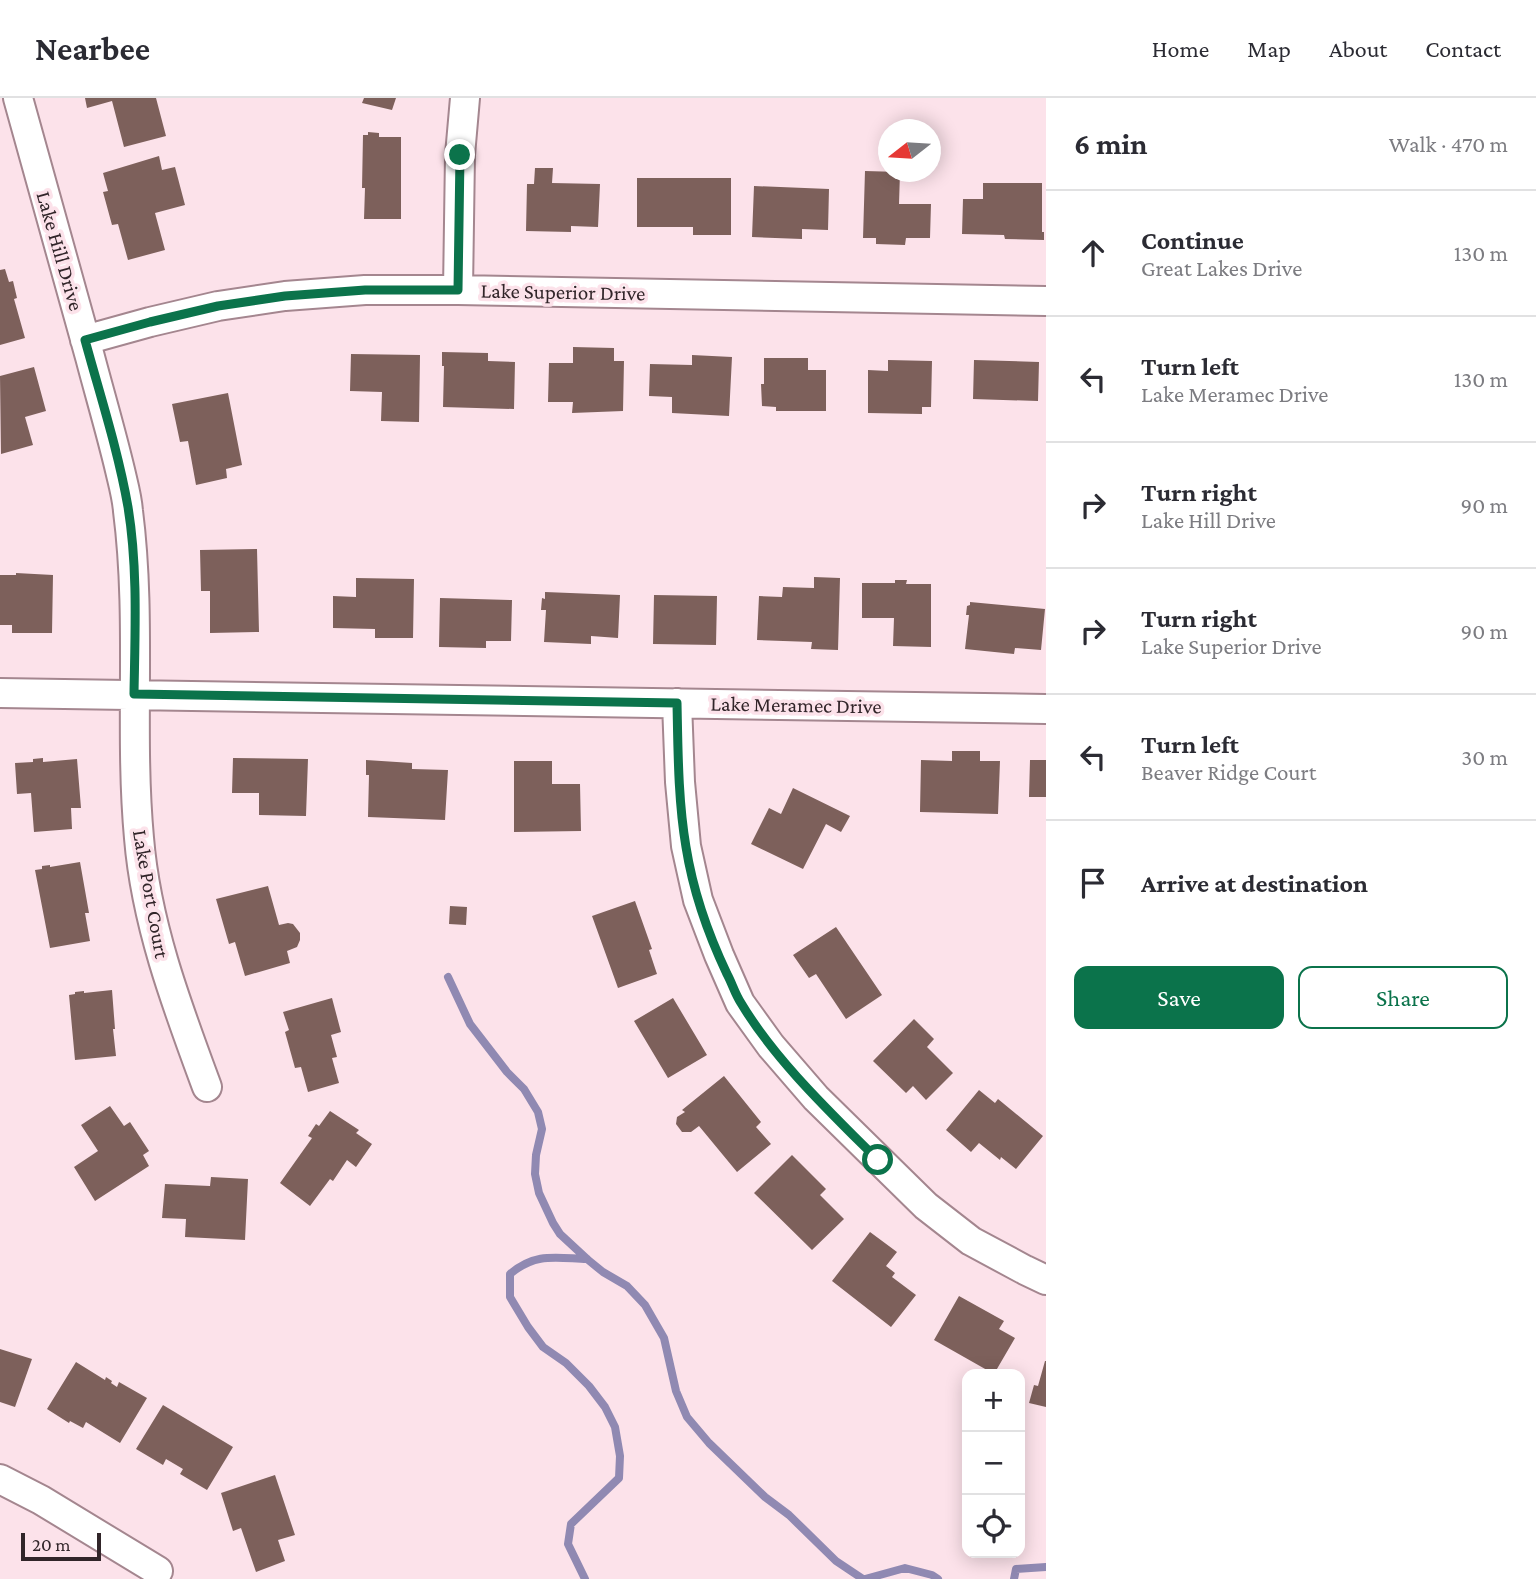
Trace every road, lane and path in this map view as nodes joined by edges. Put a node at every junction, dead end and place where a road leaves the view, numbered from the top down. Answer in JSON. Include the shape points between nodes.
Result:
{"nodes":[{"id":1,"x":18,"y":98,"type":"edge"},
{"id":2,"x":465,"y":98,"type":"edge"},
{"id":3,"x":458,"y":290,"type":"junction"},
{"id":4,"x":1046,"y":301,"type":"edge"},
{"id":5,"x":85,"y":340,"type":"junction"},
{"id":6,"x":0,"y":693,"type":"edge"},
{"id":7,"x":134,"y":694,"type":"junction"},
{"id":8,"x":677,"y":703,"type":"junction"},
{"id":9,"x":1046,"y":709,"type":"edge"},
{"id":10,"x":207,"y":1087,"type":"dead end"},
{"id":11,"x":1046,"y":1279,"type":"edge"},
{"id":12,"x":0,"y":1479,"type":"edge"},
{"id":13,"x":158,"y":1571,"type":"dead end"}],
"edges":[{"from":1,"to":5,"type":"street","name":"Lake Hill Drive"},
{"from":2,"to":3,"type":"street"},
{"from":3,"to":4,"type":"street","name":"Lake Superior Drive"},
{"from":3,"to":5,"type":"street","name":"Lake Superior Drive","via":[[285,296],[218,306]]},
{"from":5,"to":7,"type":"street","name":"Lake Hill Drive","via":[[128,507],[135,610]]},
{"from":6,"to":7,"type":"street","name":"Lake Meramec Drive"},
{"from":7,"to":8,"type":"street","name":"Lake Meramec Drive"},
{"from":7,"to":10,"type":"street","name":"Lake Port Court","via":[[139,840],[148,899],[178,1010]]},
{"from":8,"to":9,"type":"street","name":"Lake Meramec Drive"},
{"from":8,"to":11,"type":"street","via":[[686,846],[698,900],[740,1003],[816,1098],[926,1206],[971,1241]]},
{"from":12,"to":13,"type":"street"}]}
